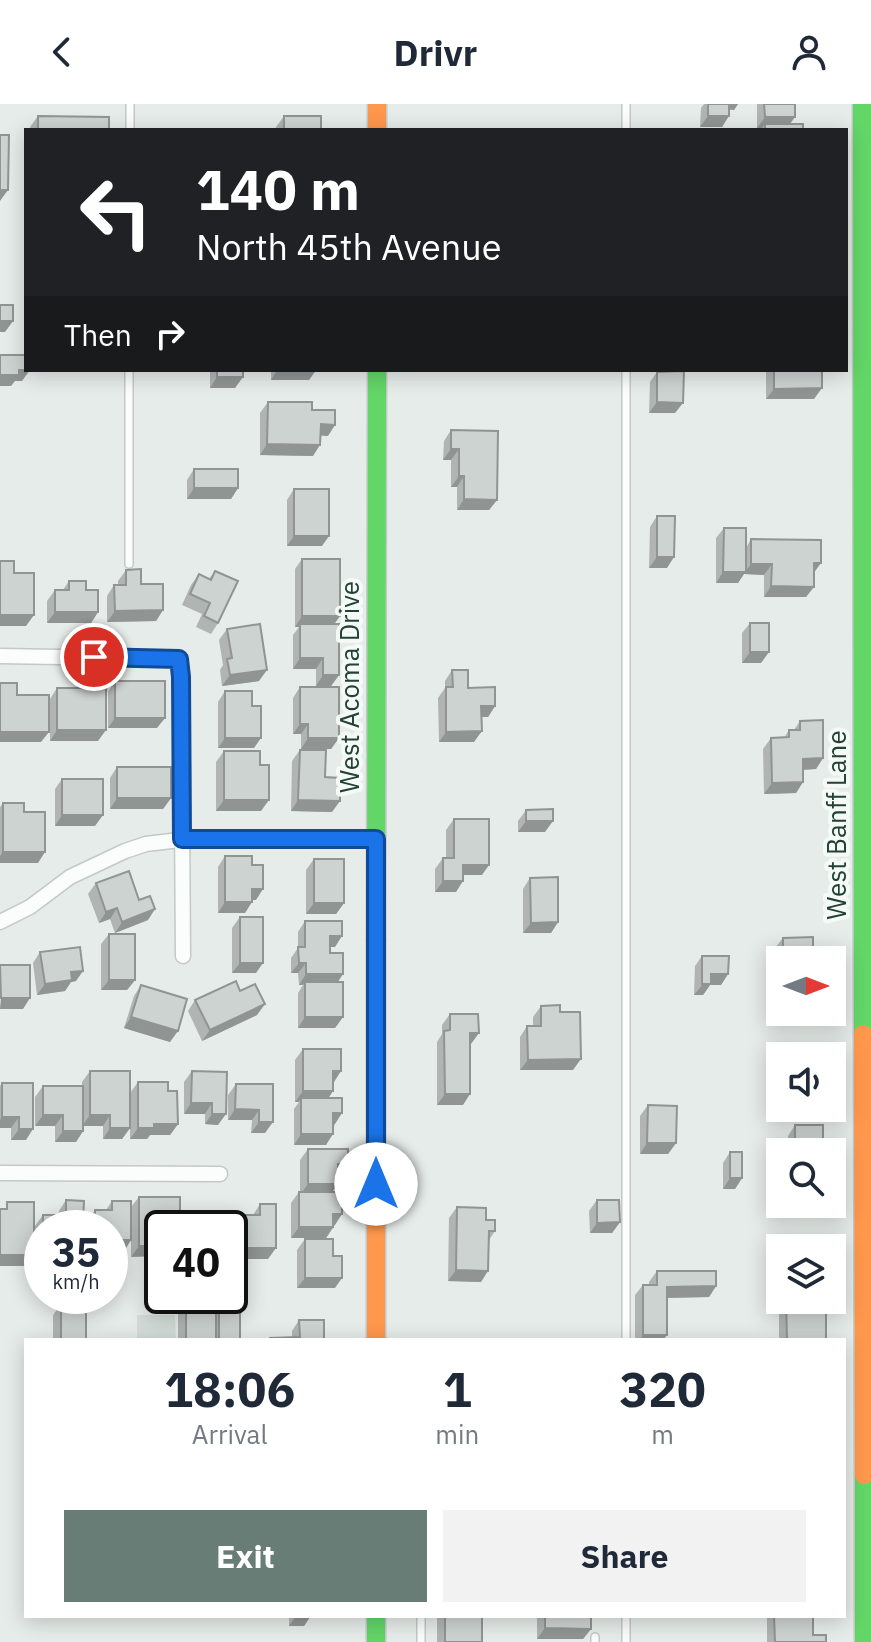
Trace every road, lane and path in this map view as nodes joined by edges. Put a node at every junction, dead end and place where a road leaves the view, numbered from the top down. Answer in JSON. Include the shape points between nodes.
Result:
{"nodes":[{"id":1,"x":130,"y":104,"type":"edge"},
{"id":2,"x":377,"y":104,"type":"edge"},
{"id":3,"x":626,"y":104,"type":"edge"},
{"id":4,"x":862,"y":104,"type":"edge"},
{"id":5,"x":130,"y":128,"type":"edge"},
{"id":6,"x":377,"y":128,"type":"edge"},
{"id":7,"x":626,"y":128,"type":"edge"},
{"id":8,"x":129,"y":372,"type":"edge"},
{"id":9,"x":377,"y":372,"type":"edge"},
{"id":10,"x":626,"y":372,"type":"edge"},
{"id":11,"x":129,"y":564,"type":"dead end"},
{"id":12,"x":0,"y":656,"type":"edge"},
{"id":13,"x":182,"y":839,"type":"junction"},
{"id":14,"x":376,"y":839,"type":"junction"},
{"id":15,"x":6,"y":919,"type":"edge"},
{"id":16,"x":21,"y":930,"type":"dead end"},
{"id":17,"x":183,"y":956,"type":"dead end"},
{"id":18,"x":0,"y":1173,"type":"edge"},
{"id":19,"x":220,"y":1174,"type":"dead end"},
{"id":20,"x":376,"y":1338,"type":"edge"},
{"id":21,"x":626,"y":1338,"type":"edge"},
{"id":22,"x":376,"y":1618,"type":"edge"},
{"id":23,"x":421,"y":1618,"type":"edge"},
{"id":24,"x":626,"y":1618,"type":"edge"},
{"id":25,"x":376,"y":1642,"type":"edge"},
{"id":26,"x":421,"y":1642,"type":"edge"},
{"id":27,"x":626,"y":1642,"type":"edge"},
{"id":28,"x":864,"y":1642,"type":"edge"}],
"edges":[{"from":1,"to":5,"type":"lane"},
{"from":2,"to":6,"type":"street"},
{"from":3,"to":7,"type":"lane"},
{"from":4,"to":28,"type":"street","name":"West Banff Lane"},
{"from":8,"to":11,"type":"lane"},
{"from":9,"to":14,"type":"street","name":"West Acoma Drive"},
{"from":10,"to":21,"type":"lane"},
{"from":12,"to":13,"type":"street","via":[[179,659]]},
{"from":13,"to":14,"type":"street"},
{"from":13,"to":15,"type":"street","via":[[146,844],[98,862]]},
{"from":13,"to":17,"type":"street"},
{"from":14,"to":20,"type":"street","name":"West Acoma Drive"},
{"from":15,"to":16,"type":"street"},
{"from":18,"to":19,"type":"street"},
{"from":22,"to":25,"type":"street"},
{"from":23,"to":26,"type":"lane"},
{"from":24,"to":27,"type":"lane"}]}
